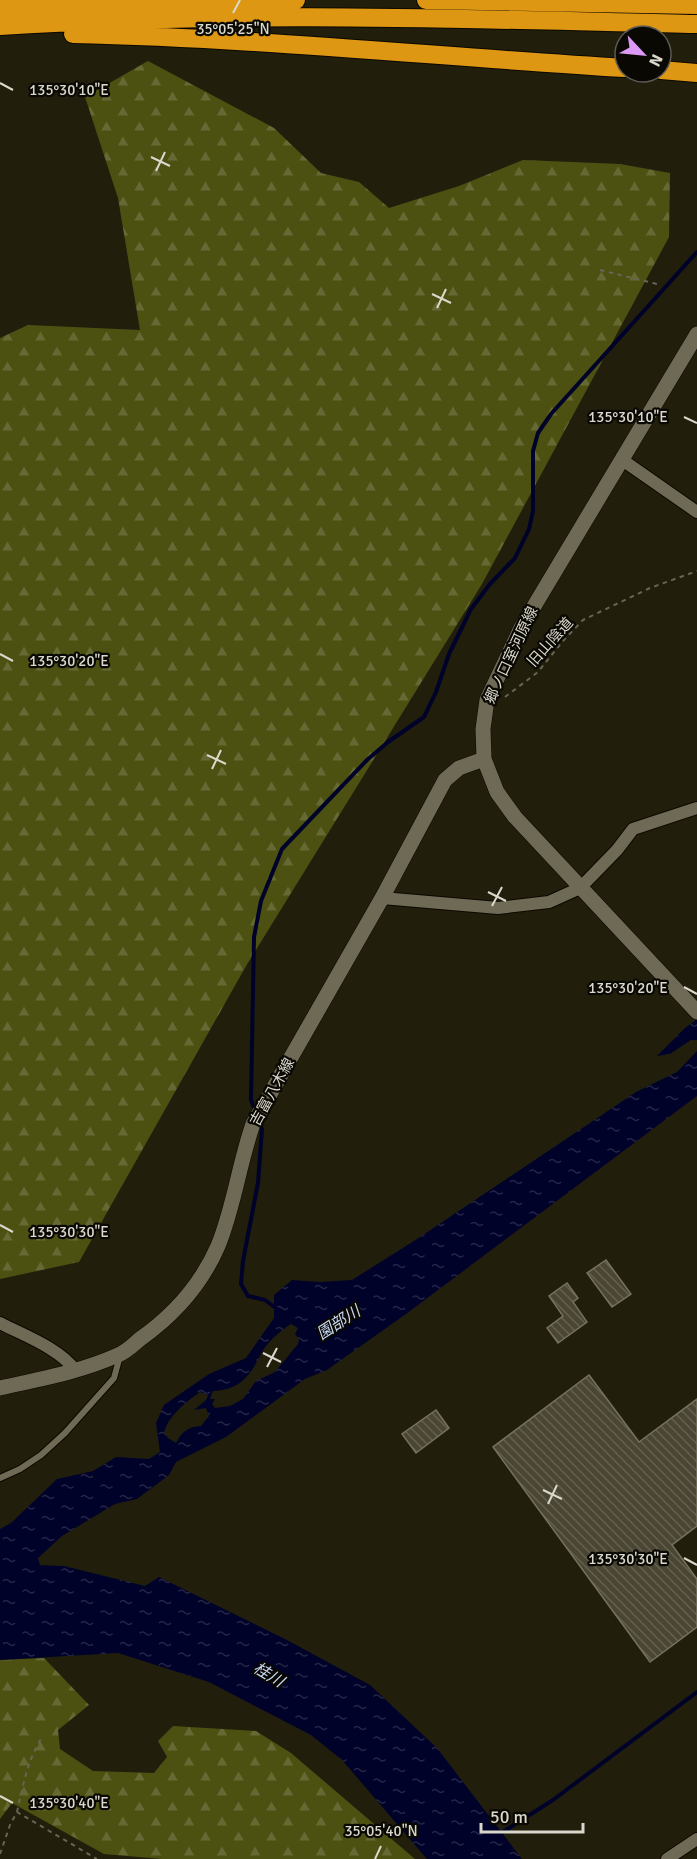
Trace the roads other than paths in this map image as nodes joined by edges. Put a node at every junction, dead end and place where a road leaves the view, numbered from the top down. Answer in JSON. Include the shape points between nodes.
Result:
{"nodes":[{"id":1,"x":296,"y":0,"type":"edge"},
{"id":2,"x":426,"y":0,"type":"edge"},
{"id":3,"x":697,"y":5,"type":"edge"},
{"id":4,"x":0,"y":9,"type":"edge"},
{"id":5,"x":697,"y":24,"type":"edge"},
{"id":6,"x":0,"y":26,"type":"edge"},
{"id":7,"x":0,"y":33,"type":"edge"},
{"id":8,"x":613,"y":67,"type":"edge"},
{"id":9,"x":673,"y":71,"type":"edge"},
{"id":10,"x":697,"y":74,"type":"edge"},
{"id":11,"x":697,"y":334,"type":"edge"},
{"id":12,"x":621,"y":459,"type":"junction"},
{"id":13,"x":697,"y":512,"type":"edge"},
{"id":14,"x":484,"y":759,"type":"junction"},
{"id":15,"x":697,"y":808,"type":"edge"},
{"id":16,"x":580,"y":888,"type":"junction"},
{"id":17,"x":382,"y":898,"type":"junction"},
{"id":18,"x":697,"y":1012,"type":"edge"},
{"id":19,"x":0,"y":1323,"type":"edge"},
{"id":20,"x":121,"y":1354,"type":"junction"},
{"id":21,"x":76,"y":1371,"type":"junction"},
{"id":22,"x":0,"y":1388,"type":"edge"},
{"id":23,"x":0,"y":1478,"type":"edge"},
{"id":24,"x":697,"y":1839,"type":"edge"},
{"id":25,"x":667,"y":1859,"type":"edge"}],
"edges":[{"from":1,"to":4,"type":"highway"},
{"from":2,"to":3,"type":"highway"},
{"from":5,"to":6,"type":"highway","via":[[286,17]]},
{"from":7,"to":8,"type":"highway","via":[[240,40]]},
{"from":9,"to":10,"type":"highway"},
{"from":11,"to":12,"type":"main road","name":"郷ノ口室河原線"},
{"from":12,"to":13,"type":"street"},
{"from":12,"to":14,"type":"main road","name":"郷ノ口室河原線","via":[[520,628],[487,700]]},
{"from":14,"to":16,"type":"main road","name":"郷ノ口室河原線","via":[[497,792],[515,817]]},
{"from":14,"to":17,"type":"main road","name":"吉富八木線","via":[[459,768],[445,780]]},
{"from":15,"to":16,"type":"street","via":[[633,829]]},
{"from":16,"to":17,"type":"street","via":[[549,902],[498,908]]},
{"from":16,"to":18,"type":"main road","name":"郷ノ口室河原線"},
{"from":17,"to":20,"type":"main road","name":"吉富八木線","via":[[253,1124],[217,1247],[195,1288],[163,1323]]},
{"from":19,"to":21,"type":"street","via":[[69,1361]]},
{"from":20,"to":21,"type":"main road","name":"吉富八木線"},
{"from":20,"to":23,"type":"lane","via":[[114,1378],[65,1433],[20,1469]]},
{"from":21,"to":22,"type":"main road","name":"吉富八木線"},
{"from":24,"to":25,"type":"street"}]}
